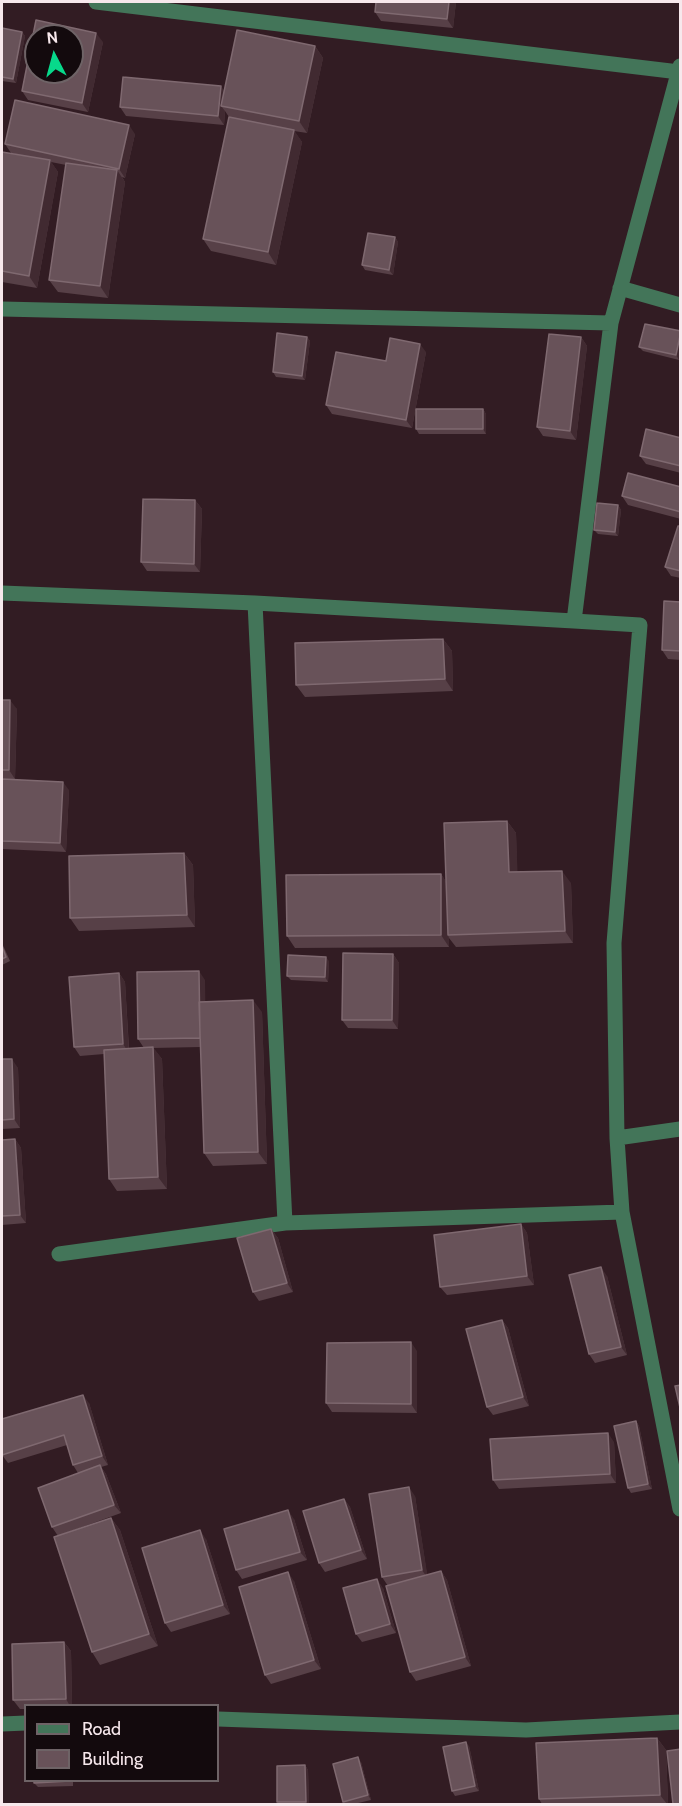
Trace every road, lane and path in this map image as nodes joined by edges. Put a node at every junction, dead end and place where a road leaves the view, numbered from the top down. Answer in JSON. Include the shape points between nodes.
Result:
{"nodes":[{"id":1,"x":96,"y":2,"type":"edge"},
{"id":2,"x":680,"y":69,"type":"edge"},
{"id":3,"x":620,"y":288,"type":"junction"},
{"id":4,"x":681,"y":305,"type":"edge"},
{"id":5,"x":2,"y":309,"type":"edge"},
{"id":6,"x":611,"y":323,"type":"junction"},
{"id":7,"x":2,"y":593,"type":"edge"},
{"id":8,"x":255,"y":603,"type":"junction"},
{"id":9,"x":574,"y":621,"type":"junction"},
{"id":10,"x":681,"y":1129,"type":"edge"},
{"id":11,"x":617,"y":1138,"type":"junction"},
{"id":12,"x":622,"y":1212,"type":"junction"},
{"id":13,"x":285,"y":1223,"type":"junction"},
{"id":14,"x":59,"y":1254,"type":"dead end"},
{"id":15,"x":681,"y":1509,"type":"edge"},
{"id":16,"x":219,"y":1719,"type":"edge"},
{"id":17,"x":681,"y":1722,"type":"edge"},
{"id":18,"x":24,"y":1723,"type":"edge"},
{"id":19,"x":2,"y":1724,"type":"edge"}],
"edges":[{"from":1,"to":2,"type":"street"},
{"from":2,"to":3,"type":"street"},
{"from":3,"to":4,"type":"street"},
{"from":3,"to":6,"type":"street"},
{"from":5,"to":6,"type":"street"},
{"from":6,"to":9,"type":"street"},
{"from":7,"to":8,"type":"street"},
{"from":8,"to":9,"type":"street"},
{"from":8,"to":13,"type":"street"},
{"from":9,"to":11,"type":"street","via":[[640,625],[614,943]]},
{"from":10,"to":11,"type":"street"},
{"from":11,"to":12,"type":"street"},
{"from":12,"to":13,"type":"street"},
{"from":12,"to":15,"type":"street"},
{"from":13,"to":14,"type":"street"},
{"from":16,"to":17,"type":"street","via":[[526,1730]]},
{"from":18,"to":19,"type":"street"}]}
